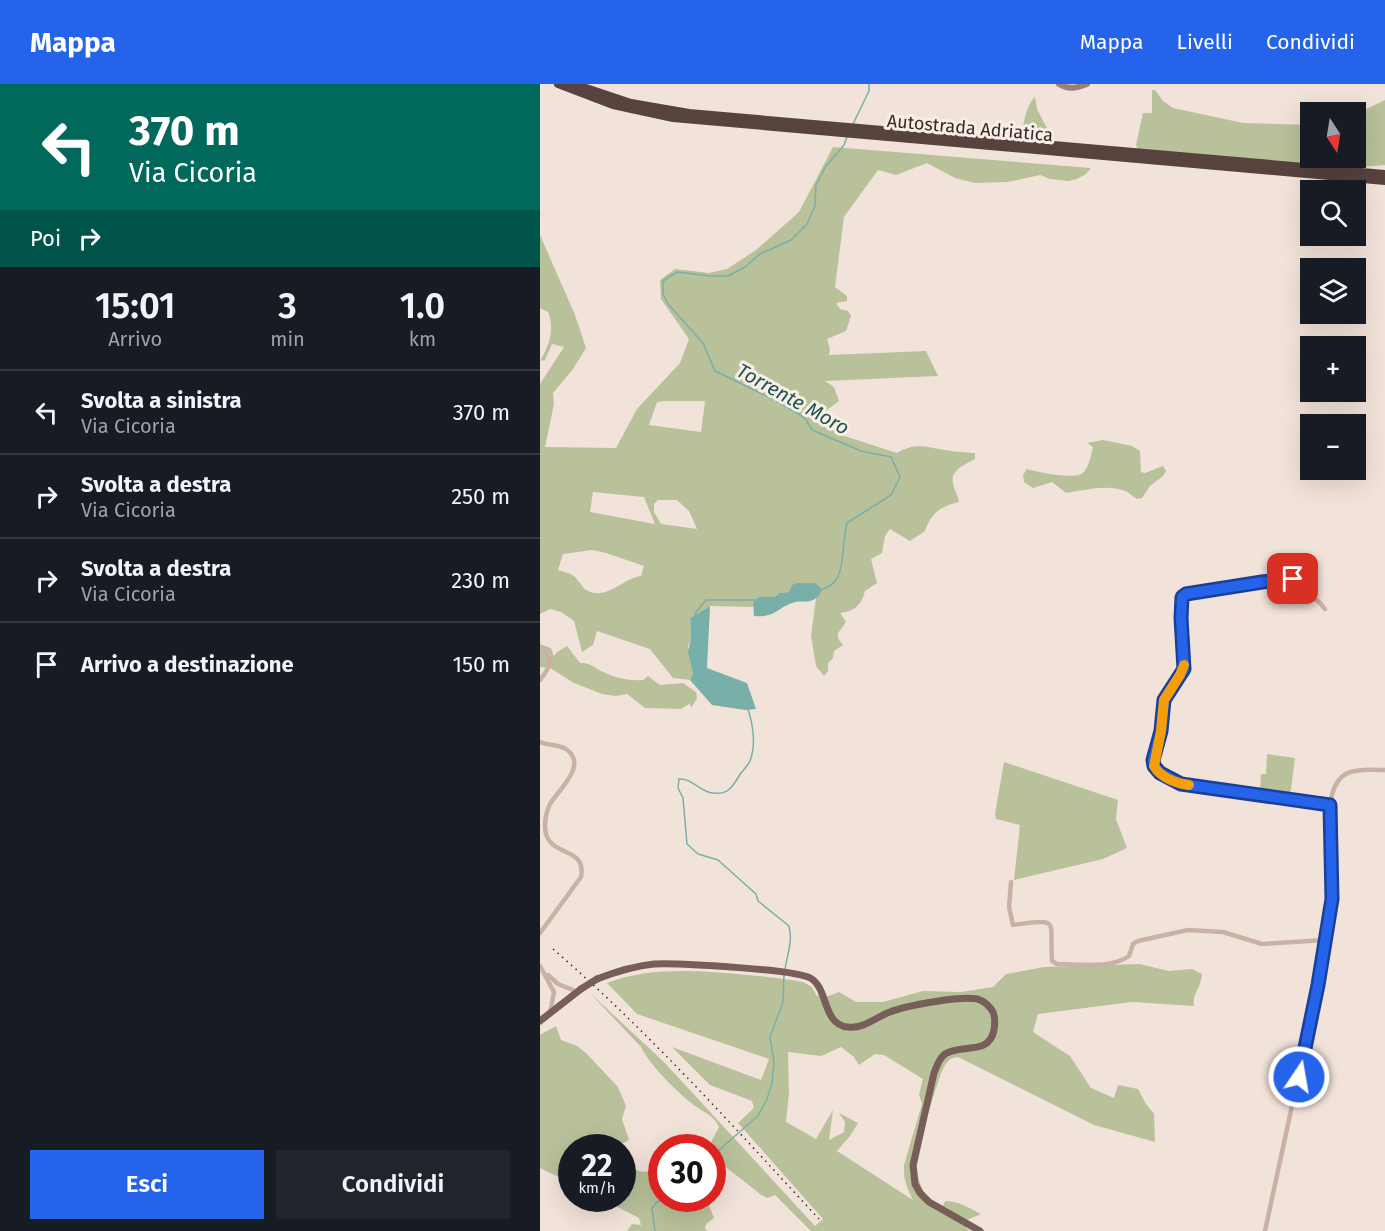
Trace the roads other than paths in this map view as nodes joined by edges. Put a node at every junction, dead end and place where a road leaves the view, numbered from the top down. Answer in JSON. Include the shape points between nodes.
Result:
{"nodes":[{"id":1,"x":558,"y":84,"type":"edge"},
{"id":2,"x":574,"y":84,"type":"edge"},
{"id":3,"x":1059,"y":84,"type":"edge"},
{"id":4,"x":1087,"y":84,"type":"edge"},
{"id":5,"x":1320,"y":172,"type":"junction"},
{"id":6,"x":1385,"y":174,"type":"edge"},
{"id":7,"x":1385,"y":181,"type":"edge"},
{"id":8,"x":1325,"y":609,"type":"dead end"},
{"id":9,"x":540,"y":649,"type":"edge"},
{"id":10,"x":540,"y":680,"type":"edge"},
{"id":11,"x":540,"y":742,"type":"edge"},
{"id":12,"x":1385,"y":770,"type":"edge"},
{"id":13,"x":1330,"y":805,"type":"junction"},
{"id":14,"x":1011,"y":882,"type":"dead end"},
{"id":15,"x":540,"y":933,"type":"edge"},
{"id":16,"x":1325,"y":940,"type":"junction"},
{"id":17,"x":540,"y":966,"type":"edge"},
{"id":18,"x":546,"y":974,"type":"junction"},
{"id":19,"x":558,"y":984,"type":"junction"},
{"id":20,"x":579,"y":990,"type":"junction"},
{"id":21,"x":554,"y":992,"type":"junction"},
{"id":22,"x":565,"y":1001,"type":"junction"},
{"id":23,"x":549,"y":1014,"type":"junction"},
{"id":24,"x":540,"y":1021,"type":"edge"},
{"id":25,"x":980,"y":1231,"type":"edge"},
{"id":26,"x":1265,"y":1231,"type":"edge"}],
"edges":[{"from":1,"to":5,"type":"highway","name":"Autostrada Adriatica","via":[[613,105],[681,119]]},
{"from":2,"to":5,"type":"highway","name":"Autostrada Adriatica","via":[[631,103],[689,113]]},
{"from":3,"to":4,"type":"street","via":[[1073,88]]},
{"from":5,"to":6,"type":"highway","name":"Autostrada Adriatica"},
{"from":5,"to":7,"type":"highway","name":"Autostrada Adriatica"},
{"from":8,"to":13,"type":"street","via":[[1308,594],[1301,580],[1293,579],[1182,597],[1184,669],[1164,700],[1153,760],[1160,773],[1181,784]]},
{"from":9,"to":10,"type":"street","via":[[550,657]]},
{"from":11,"to":15,"type":"street","via":[[565,748],[572,755],[570,777],[550,805],[545,827],[548,840],[573,854],[583,867],[581,877]]},
{"from":12,"to":13,"type":"street","via":[[1345,773],[1335,784]]},
{"from":13,"to":16,"type":"street","via":[[1333,889]]},
{"from":14,"to":16,"type":"street","via":[[1009,906],[1013,925],[1045,921],[1052,926],[1052,958],[1057,964],[1121,961],[1130,956],[1138,941],[1188,930],[1223,932],[1262,944]]},
{"from":16,"to":26,"type":"street"},
{"from":17,"to":18,"type":"street"},
{"from":18,"to":19,"type":"street"},
{"from":18,"to":21,"type":"street"},
{"from":19,"to":20,"type":"street"},
{"from":19,"to":22,"type":"street"},
{"from":20,"to":22,"type":"main road"},
{"from":20,"to":25,"type":"main road","bridge":true,"via":[[621,970],[655,964],[794,974],[815,982],[833,1018],[843,1026],[862,1026],[891,1011],[955,999],[979,999],[990,1008],[993,1034],[986,1044],[951,1051],[939,1059],[913,1165],[915,1184],[929,1202]]},
{"from":21,"to":22,"type":"street"},
{"from":21,"to":23,"type":"street"},
{"from":22,"to":23,"type":"main road"},
{"from":23,"to":24,"type":"main road"}]}
